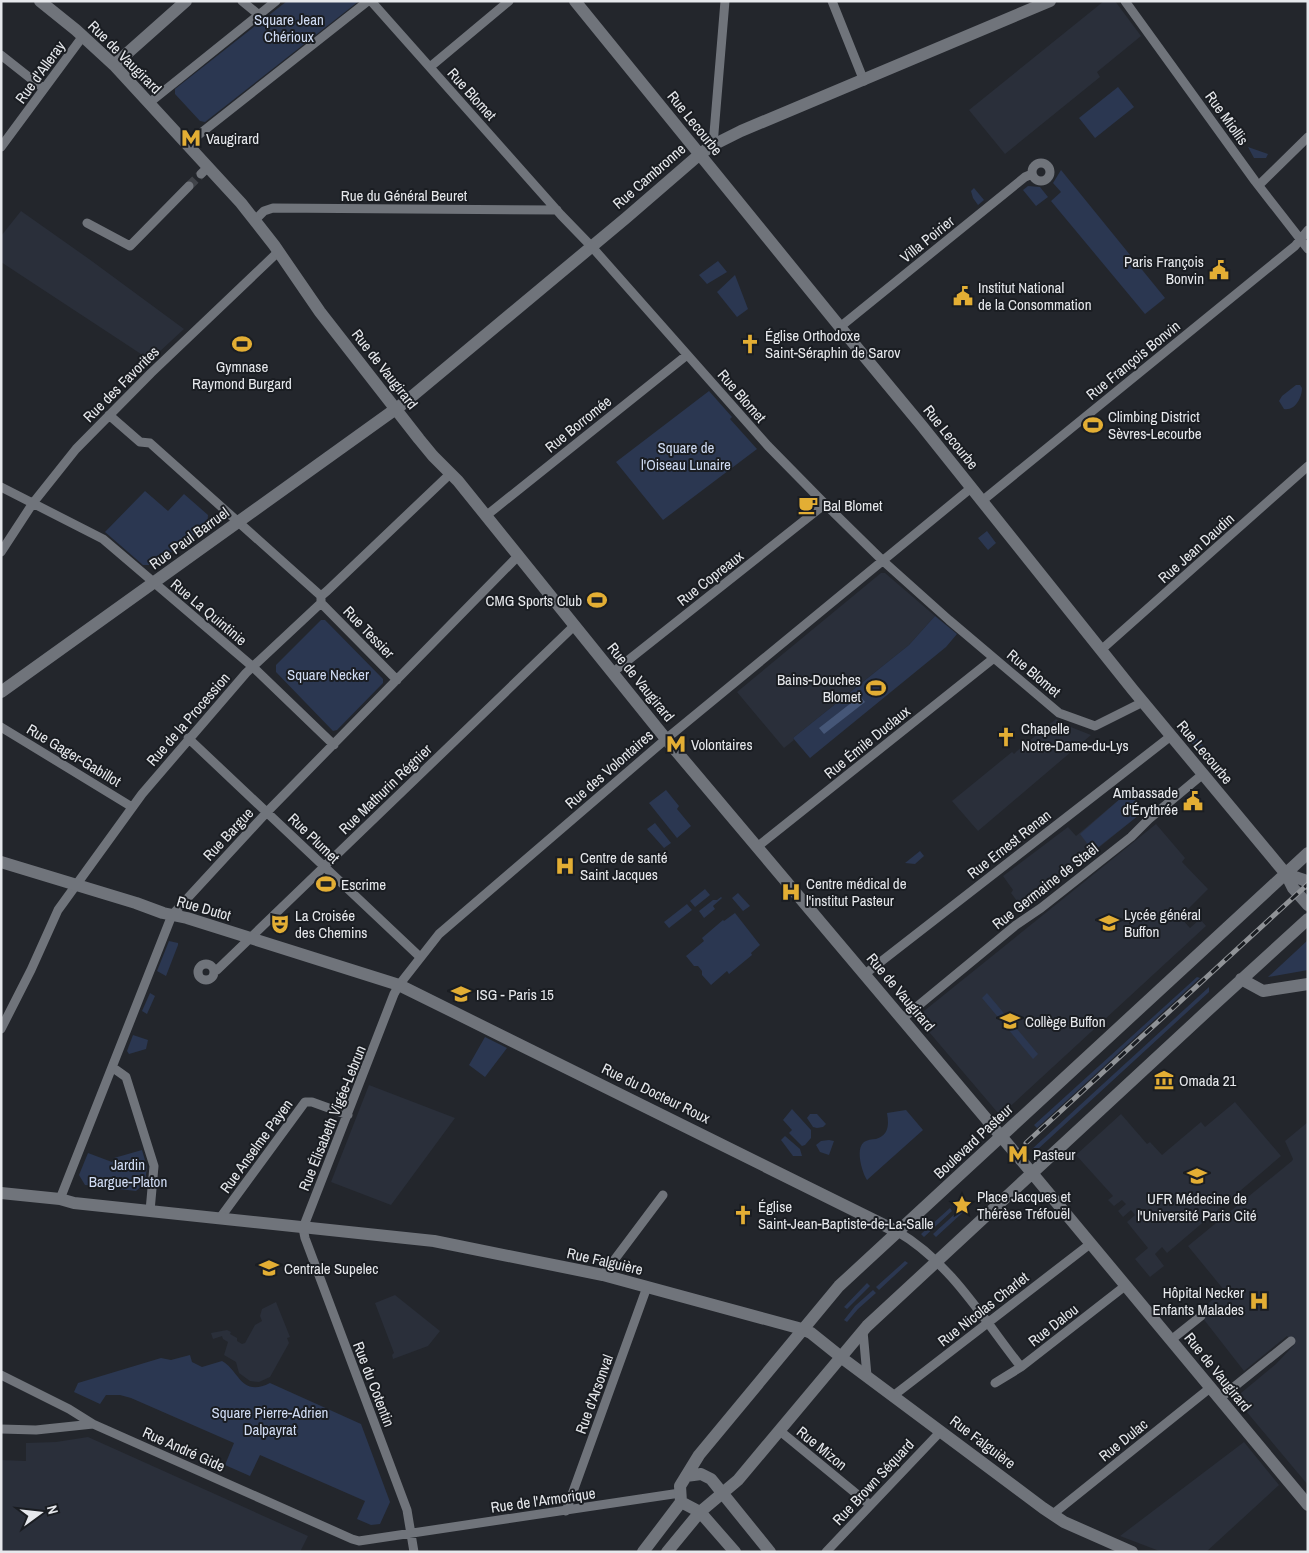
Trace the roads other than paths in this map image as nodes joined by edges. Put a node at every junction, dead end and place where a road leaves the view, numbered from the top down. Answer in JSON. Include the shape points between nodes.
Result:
{"nodes":[{"id":1,"x":40,"y":1,"type":"edge"},
{"id":2,"x":186,"y":1,"type":"edge"},
{"id":3,"x":242,"y":1,"type":"edge"},
{"id":4,"x":276,"y":1,"type":"edge"},
{"id":5,"x":370,"y":1,"type":"edge"},
{"id":6,"x":509,"y":1,"type":"edge"},
{"id":7,"x":575,"y":1,"type":"edge"},
{"id":8,"x":725,"y":1,"type":"edge"},
{"id":9,"x":832,"y":1,"type":"edge"},
{"id":10,"x":1050,"y":1,"type":"edge"},
{"id":11,"x":1125,"y":1,"type":"edge"},
{"id":12,"x":259,"y":15,"type":"junction"},
{"id":13,"x":83,"y":36,"type":"junction"},
{"id":14,"x":1,"y":55,"type":"edge"},
{"id":15,"x":114,"y":65,"type":"junction"},
{"id":16,"x":430,"y":67,"type":"junction"},
{"id":17,"x":864,"y":81,"type":"junction"},
{"id":18,"x":44,"y":89,"type":"junction"},
{"id":19,"x":149,"y":103,"type":"junction"},
{"id":20,"x":1308,"y":137,"type":"edge"},
{"id":21,"x":187,"y":144,"type":"junction"},
{"id":22,"x":713,"y":144,"type":"junction"},
{"id":23,"x":1,"y":148,"type":"edge"},
{"id":24,"x":700,"y":154,"type":"junction"},
{"id":25,"x":1032,"y":174,"type":"dead end"},
{"id":26,"x":1258,"y":185,"type":"junction"},
{"id":27,"x":189,"y":186,"type":"tunnel mouth"},
{"id":28,"x":557,"y":210,"type":"junction"},
{"id":29,"x":255,"y":220,"type":"junction"},
{"id":30,"x":87,"y":223,"type":"dead end"},
{"id":31,"x":1308,"y":230,"type":"edge"},
{"id":32,"x":1300,"y":238,"type":"junction"},
{"id":33,"x":592,"y":247,"type":"junction"},
{"id":34,"x":1308,"y":249,"type":"edge"},
{"id":35,"x":278,"y":252,"type":"junction"},
{"id":36,"x":840,"y":327,"type":"junction"},
{"id":37,"x":688,"y":355,"type":"junction"},
{"id":38,"x":395,"y":409,"type":"junction"},
{"id":39,"x":109,"y":415,"type":"junction"},
{"id":40,"x":1308,"y":466,"type":"edge"},
{"id":41,"x":451,"y":473,"type":"junction"},
{"id":42,"x":1,"y":487,"type":"edge"},
{"id":43,"x":971,"y":488,"type":"junction"},
{"id":44,"x":982,"y":501,"type":"junction"},
{"id":45,"x":32,"y":503,"type":"junction"},
{"id":46,"x":825,"y":504,"type":"junction"},
{"id":47,"x":487,"y":515,"type":"junction"},
{"id":48,"x":239,"y":522,"type":"junction"},
{"id":49,"x":1,"y":552,"type":"edge"},
{"id":50,"x":519,"y":555,"type":"junction"},
{"id":51,"x":882,"y":560,"type":"junction"},
{"id":52,"x":154,"y":584,"type":"junction"},
{"id":53,"x":321,"y":599,"type":"junction"},
{"id":54,"x":574,"y":626,"type":"junction"},
{"id":55,"x":1102,"y":650,"type":"junction"},
{"id":56,"x":994,"y":658,"type":"junction"},
{"id":57,"x":253,"y":667,"type":"junction"},
{"id":58,"x":612,"y":673,"type":"junction"},
{"id":59,"x":397,"y":680,"type":"junction"},
{"id":60,"x":1,"y":692,"type":"edge"},
{"id":61,"x":1143,"y":702,"type":"junction"},
{"id":62,"x":1,"y":727,"type":"edge"},
{"id":63,"x":1171,"y":736,"type":"junction"},
{"id":64,"x":188,"y":738,"type":"junction"},
{"id":65,"x":666,"y":739,"type":"junction"},
{"id":66,"x":334,"y":745,"type":"junction"},
{"id":67,"x":1203,"y":774,"type":"junction"},
{"id":68,"x":132,"y":807,"type":"junction"},
{"id":69,"x":268,"y":812,"type":"junction"},
{"id":70,"x":757,"y":847,"type":"junction"},
{"id":71,"x":1308,"y":853,"type":"edge"},
{"id":72,"x":1,"y":862,"type":"edge"},
{"id":73,"x":324,"y":867,"type":"junction"},
{"id":74,"x":1286,"y":874,"type":"junction"},
{"id":75,"x":1308,"y":884,"type":"edge"},
{"id":76,"x":78,"y":885,"type":"junction"},
{"id":77,"x":1308,"y":905,"type":"edge"},
{"id":78,"x":172,"y":915,"type":"junction"},
{"id":79,"x":1308,"y":919,"type":"edge"},
{"id":80,"x":251,"y":938,"type":"junction"},
{"id":81,"x":420,"y":957,"type":"junction"},
{"id":82,"x":214,"y":970,"type":"dead end"},
{"id":83,"x":865,"y":974,"type":"junction"},
{"id":84,"x":1241,"y":979,"type":"junction"},
{"id":85,"x":1308,"y":984,"type":"edge"},
{"id":86,"x":399,"y":985,"type":"junction"},
{"id":87,"x":902,"y":1018,"type":"junction"},
{"id":88,"x":386,"y":1019,"type":"joint"},
{"id":89,"x":1,"y":1029,"type":"edge"},
{"id":90,"x":112,"y":1067,"type":"junction"},
{"id":91,"x":348,"y":1115,"type":"junction"},
{"id":92,"x":1001,"y":1137,"type":"junction"},
{"id":93,"x":1032,"y":1173,"type":"junction"},
{"id":94,"x":1,"y":1193,"type":"edge"},
{"id":95,"x":664,"y":1195,"type":"dead end"},
{"id":96,"x":60,"y":1198,"type":"junction"},
{"id":97,"x":150,"y":1211,"type":"junction"},
{"id":98,"x":220,"y":1218,"type":"junction"},
{"id":99,"x":303,"y":1228,"type":"junction"},
{"id":100,"x":898,"y":1232,"type":"junction"},
{"id":101,"x":1090,"y":1244,"type":"junction"},
{"id":102,"x":936,"y":1261,"type":"junction"},
{"id":103,"x":603,"y":1275,"type":"junction"},
{"id":104,"x":1125,"y":1286,"type":"junction"},
{"id":105,"x":646,"y":1287,"type":"junction"},
{"id":106,"x":1201,"y":1316,"type":"dead end"},
{"id":107,"x":987,"y":1323,"type":"junction"},
{"id":108,"x":802,"y":1329,"type":"junction"},
{"id":109,"x":863,"y":1331,"type":"junction"},
{"id":110,"x":1171,"y":1340,"type":"junction"},
{"id":111,"x":1291,"y":1341,"type":"dead end"},
{"id":112,"x":841,"y":1357,"type":"junction"},
{"id":113,"x":1021,"y":1367,"type":"junction"},
{"id":114,"x":1,"y":1375,"type":"edge"},
{"id":115,"x":867,"y":1376,"type":"junction"},
{"id":116,"x":995,"y":1383,"type":"dead end"},
{"id":117,"x":1210,"y":1388,"type":"junction"},
{"id":118,"x":893,"y":1396,"type":"junction"},
{"id":119,"x":1220,"y":1399,"type":"junction"},
{"id":120,"x":93,"y":1424,"type":"junction"},
{"id":121,"x":1,"y":1430,"type":"edge"},
{"id":122,"x":780,"y":1431,"type":"junction"},
{"id":123,"x":940,"y":1431,"type":"junction"},
{"id":124,"x":686,"y":1476,"type":"junction"},
{"id":125,"x":722,"y":1493,"type":"junction"},
{"id":126,"x":681,"y":1497,"type":"junction"},
{"id":127,"x":870,"y":1505,"type":"junction"},
{"id":128,"x":1308,"y":1506,"type":"edge"},
{"id":129,"x":566,"y":1511,"type":"junction"},
{"id":130,"x":700,"y":1512,"type":"junction"},
{"id":131,"x":1053,"y":1514,"type":"junction"},
{"id":132,"x":411,"y":1534,"type":"junction"},
{"id":133,"x":359,"y":1541,"type":"joint"},
{"id":134,"x":414,"y":1552,"type":"edge"},
{"id":135,"x":644,"y":1552,"type":"edge"},
{"id":136,"x":667,"y":1552,"type":"edge"},
{"id":137,"x":735,"y":1552,"type":"edge"},
{"id":138,"x":770,"y":1552,"type":"edge"},
{"id":139,"x":826,"y":1552,"type":"edge"},
{"id":140,"x":1132,"y":1552,"type":"edge"}],
"edges":[{"from":1,"to":13,"type":"main road","name":"Rue de Vaugirard"},
{"from":2,"to":15,"type":"main road"},
{"from":3,"to":12,"type":"street"},
{"from":4,"to":12,"type":"street"},
{"from":5,"to":16,"type":"street","name":"Rue Blomet"},
{"from":5,"to":21,"type":"street"},
{"from":6,"to":16,"type":"street"},
{"from":7,"to":24,"type":"main road","name":"Rue Lecourbe"},
{"from":8,"to":22,"type":"street"},
{"from":9,"to":17,"type":"street"},
{"from":10,"to":17,"type":"main road","name":"Rue Cambronne"},
{"from":11,"to":26,"type":"street","name":"Rue Miollis"},
{"from":12,"to":19,"type":"street"},
{"from":13,"to":15,"type":"main road","name":"Rue de Vaugirard"},
{"from":13,"to":18,"type":"street","name":"Rue d'Alleray"},
{"from":14,"to":18,"type":"street"},
{"from":15,"to":19,"type":"main road","name":"Rue de Vaugirard"},
{"from":16,"to":28,"type":"street","name":"Rue Blomet"},
{"from":17,"to":22,"type":"main road","name":"Rue Cambronne"},
{"from":18,"to":23,"type":"street","name":"Rue d'Alleray"},
{"from":19,"to":21,"type":"main road","name":"Rue de Vaugirard"},
{"from":20,"to":26,"type":"street"},
{"from":21,"to":29,"type":"main road","name":"Rue de Vaugirard","via":[[205,170]]},
{"from":22,"to":24,"type":"main road","name":"Rue Cambronne"},
{"from":24,"to":33,"type":"main road","name":"Rue Cambronne"},
{"from":24,"to":36,"type":"main road","name":"Rue Lecourbe"},
{"from":25,"to":36,"type":"street","name":"Villa Poirier"},
{"from":26,"to":32,"type":"street","name":"Rue Miollis"},
{"from":27,"to":30,"type":"street","via":[[130,246]]},
{"from":28,"to":29,"type":"street","name":"Rue du Général Beuret","via":[[273,208]]},
{"from":28,"to":33,"type":"street","name":"Rue Blomet"},
{"from":29,"to":35,"type":"main road","name":"Rue de Vaugirard"},
{"from":31,"to":32,"type":"street","name":"Rue François Bonvin"},
{"from":32,"to":34,"type":"street","name":"Rue Miollis"},
{"from":32,"to":44,"type":"street","name":"Rue François Bonvin","via":[[1295,246]]},
{"from":33,"to":37,"type":"street","name":"Rue Blomet"},
{"from":33,"to":38,"type":"main road","name":"Rue Cambronne"},
{"from":35,"to":38,"type":"main road","name":"Rue de Vaugirard"},
{"from":35,"to":39,"type":"street","name":"Rue des Favorites"},
{"from":36,"to":43,"type":"main road","name":"Rue Lecourbe"},
{"from":37,"to":46,"type":"street","name":"Rue Blomet","via":[[768,446]]},
{"from":37,"to":47,"type":"street","name":"Rue Borromée"},
{"from":38,"to":41,"type":"main road","name":"Rue de Vaugirard"},
{"from":38,"to":48,"type":"main road","name":"Rue Paul Barruel"},
{"from":39,"to":45,"type":"street","name":"Rue des Favorites"},
{"from":39,"to":48,"type":"street","name":"Rue Tessier","via":[[140,442],[150,444]]},
{"from":40,"to":55,"type":"street","name":"Rue Jean Daudin"},
{"from":41,"to":47,"type":"main road","name":"Rue de Vaugirard"},
{"from":41,"to":53,"type":"street","name":"Rue de la Procession"},
{"from":42,"to":45,"type":"street","name":"Rue La Quintinie"},
{"from":43,"to":44,"type":"main road","name":"Rue Lecourbe"},
{"from":43,"to":51,"type":"street","name":"Rue des Volontaires"},
{"from":44,"to":55,"type":"main road","name":"Rue Lecourbe"},
{"from":45,"to":49,"type":"street","name":"Rue des Favorites"},
{"from":45,"to":52,"type":"street","name":"Rue La Quintinie","via":[[103,539]]},
{"from":46,"to":51,"type":"street","name":"Rue Blomet"},
{"from":46,"to":58,"type":"street","name":"Rue Copreaux"},
{"from":47,"to":50,"type":"main road","name":"Rue de Vaugirard"},
{"from":48,"to":52,"type":"main road","name":"Rue Paul Barruel"},
{"from":48,"to":53,"type":"street","name":"Rue Tessier"},
{"from":50,"to":54,"type":"main road","name":"Rue de Vaugirard"},
{"from":50,"to":59,"type":"street","name":"Rue Bargue"},
{"from":51,"to":56,"type":"street","name":"Rue Blomet"},
{"from":51,"to":65,"type":"street","name":"Rue des Volontaires"},
{"from":52,"to":57,"type":"street","name":"Rue La Quintinie"},
{"from":52,"to":60,"type":"main road","name":"Rue Paul Barruel"},
{"from":53,"to":57,"type":"street","name":"Rue de la Procession"},
{"from":53,"to":59,"type":"street","name":"Rue Tessier"},
{"from":54,"to":58,"type":"main road","name":"Rue de Vaugirard"},
{"from":54,"to":73,"type":"street","name":"Rue Mathurin Régnier"},
{"from":55,"to":61,"type":"main road","name":"Rue Lecourbe"},
{"from":56,"to":61,"type":"street","name":"Rue Blomet","via":[[1059,713],[1095,726]]},
{"from":56,"to":70,"type":"street","name":"Rue Émile Duclaux"},
{"from":57,"to":64,"type":"street","name":"Rue de la Procession"},
{"from":57,"to":66,"type":"street","name":"Rue La Quintinie"},
{"from":58,"to":65,"type":"main road","name":"Rue de Vaugirard"},
{"from":59,"to":66,"type":"street","name":"Rue Bargue"},
{"from":61,"to":63,"type":"main road","name":"Rue Lecourbe"},
{"from":62,"to":68,"type":"street","name":"Rue Gager-Gabillot"},
{"from":63,"to":67,"type":"main road","name":"Rue Lecourbe"},
{"from":63,"to":83,"type":"street","name":"Rue Ernest Renan"},
{"from":64,"to":68,"type":"street","name":"Rue de la Procession"},
{"from":64,"to":69,"type":"street","name":"Rue Plumet"},
{"from":65,"to":70,"type":"main road","name":"Rue de Vaugirard"},
{"from":65,"to":81,"type":"street","name":"Rue des Volontaires","via":[[439,934]]},
{"from":66,"to":69,"type":"street","name":"Rue Bargue"},
{"from":67,"to":74,"type":"main road","name":"Rue Lecourbe"},
{"from":67,"to":87,"type":"street","name":"Rue Germaine de Staël","via":[[1131,837]]},
{"from":68,"to":76,"type":"street","name":"Rue de la Procession"},
{"from":69,"to":73,"type":"street","name":"Rue Plumet"},
{"from":69,"to":78,"type":"street","name":"Rue Bargue"},
{"from":70,"to":83,"type":"main road","name":"Rue de Vaugirard"},
{"from":71,"to":74,"type":"main road","name":"Boulevard Pasteur"},
{"from":72,"to":76,"type":"main road","name":"Rue Dutot"},
{"from":73,"to":80,"type":"street","name":"Rue Mathurin Régnier"},
{"from":73,"to":81,"type":"street","name":"Rue Plumet"},
{"from":74,"to":75,"type":"main road","name":"Rue Lecourbe"},
{"from":74,"to":77,"type":"main road"},
{"from":74,"to":92,"type":"main road","name":"Boulevard Pasteur"},
{"from":76,"to":78,"type":"main road","name":"Rue Dutot"},
{"from":76,"to":89,"type":"street","name":"Rue de la Procession","via":[[58,910]]},
{"from":78,"to":80,"type":"main road","name":"Rue Dutot"},
{"from":78,"to":90,"type":"street","name":"Rue Bargue"},
{"from":79,"to":84,"type":"main road"},
{"from":80,"to":82,"type":"street","name":"Rue Mathurin Régnier"},
{"from":80,"to":86,"type":"main road","name":"Rue Dutot"},
{"from":81,"to":86,"type":"street","name":"Rue des Volontaires"},
{"from":83,"to":87,"type":"main road","name":"Rue de Vaugirard"},
{"from":84,"to":85,"type":"main road","via":[[1263,992]]},
{"from":84,"to":93,"type":"main road"},
{"from":86,"to":88,"type":"street","name":"Rue des Volontaires"},
{"from":86,"to":100,"type":"main road","name":"Rue du Docteur Roux"},
{"from":87,"to":92,"type":"main road","name":"Rue de Vaugirard"},
{"from":88,"to":91,"type":"street","name":"Rue Élisabeth Vigée-Lebrun"},
{"from":90,"to":96,"type":"street","name":"Rue Bargue"},
{"from":90,"to":97,"type":"street","via":[[126,1077],[154,1166]]},
{"from":91,"to":98,"type":"street","name":"Rue Anselme Payen","via":[[305,1102]]},
{"from":91,"to":99,"type":"street","name":"Rue Élisabeth Vigée-Lebrun"},
{"from":92,"to":93,"type":"main road","name":"Rue de Vaugirard"},
{"from":92,"to":100,"type":"main road","name":"Boulevard Pasteur"},
{"from":93,"to":101,"type":"main road","name":"Rue de Vaugirard"},
{"from":93,"to":102,"type":"main road"},
{"from":94,"to":96,"type":"main road","name":"Rue Falguière"},
{"from":95,"to":103,"type":"street"},
{"from":96,"to":97,"type":"main road","name":"Rue Falguière","via":[[74,1203]]},
{"from":97,"to":98,"type":"main road","name":"Rue Falguière"},
{"from":98,"to":99,"type":"main road","name":"Rue Falguière"},
{"from":99,"to":103,"type":"main road","name":"Rue Falguière","via":[[434,1241]]},
{"from":99,"to":132,"type":"street","name":"Rue du Cotentin","via":[[407,1510]]},
{"from":100,"to":102,"type":"street"},
{"from":100,"to":108,"type":"main road","name":"Boulevard Pasteur","via":[[839,1286]]},
{"from":101,"to":104,"type":"main road","name":"Rue de Vaugirard"},
{"from":101,"to":107,"type":"street","name":"Rue Nicolas Charlet"},
{"from":102,"to":107,"type":"street"},
{"from":102,"to":109,"type":"main road"},
{"from":103,"to":105,"type":"main road","name":"Rue Falguière"},
{"from":104,"to":110,"type":"main road","name":"Rue de Vaugirard"},
{"from":104,"to":113,"type":"street","name":"Rue Dalou"},
{"from":105,"to":108,"type":"main road","name":"Rue Falguière"},
{"from":105,"to":129,"type":"street","name":"Rue d'Arsonval"},
{"from":106,"to":110,"type":"street"},
{"from":107,"to":113,"type":"street"},
{"from":107,"to":118,"type":"street","name":"Rue Nicolas Charlet"},
{"from":108,"to":112,"type":"main road","name":"Rue Falguière"},
{"from":108,"to":124,"type":"main road","name":"Boulevard Pasteur","via":[[703,1450]]},
{"from":109,"to":112,"type":"main road"},
{"from":109,"to":115,"type":"street"},
{"from":110,"to":117,"type":"main road","name":"Rue de Vaugirard"},
{"from":111,"to":119,"type":"street"},
{"from":112,"to":115,"type":"main road","name":"Rue Falguière"},
{"from":112,"to":122,"type":"main road"},
{"from":113,"to":116,"type":"street","name":"Rue Dalou"},
{"from":114,"to":120,"type":"street","name":"Rue André Gide"},
{"from":115,"to":118,"type":"main road","name":"Rue Falguière"},
{"from":117,"to":119,"type":"main road","name":"Rue de Vaugirard"},
{"from":117,"to":131,"type":"street","name":"Rue Dulac"},
{"from":118,"to":123,"type":"main road","name":"Rue Falguière"},
{"from":119,"to":128,"type":"main road","name":"Rue de Vaugirard"},
{"from":120,"to":121,"type":"street"},
{"from":120,"to":133,"type":"street","name":"Rue André Gide"},
{"from":122,"to":125,"type":"main road","via":[[738,1480]]},
{"from":122,"to":127,"type":"street","name":"Rue Mizon"},
{"from":123,"to":127,"type":"street","name":"Rue Brown Séquard"},
{"from":123,"to":131,"type":"main road","name":"Rue Falguière"},
{"from":124,"to":125,"type":"main road","via":[[705,1475]]},
{"from":124,"to":126,"type":"main road","name":"Boulevard Pasteur","via":[[680,1486]]},
{"from":125,"to":130,"type":"main road"},
{"from":125,"to":138,"type":"main road"},
{"from":126,"to":129,"type":"street","name":"Rue de l'Armorique"},
{"from":126,"to":130,"type":"main road"},
{"from":126,"to":135,"type":"main road","name":"Boulevard Pasteur"},
{"from":127,"to":139,"type":"street","name":"Rue Brown Séquard"},
{"from":129,"to":132,"type":"street","name":"Rue de l'Armorique"},
{"from":130,"to":136,"type":"main road"},
{"from":130,"to":137,"type":"main road"},
{"from":131,"to":140,"type":"main road","name":"Rue Falguière"},
{"from":132,"to":133,"type":"street","name":"Rue de l'Armorique"},
{"from":132,"to":134,"type":"street","name":"Rue du Cotentin"}]}
